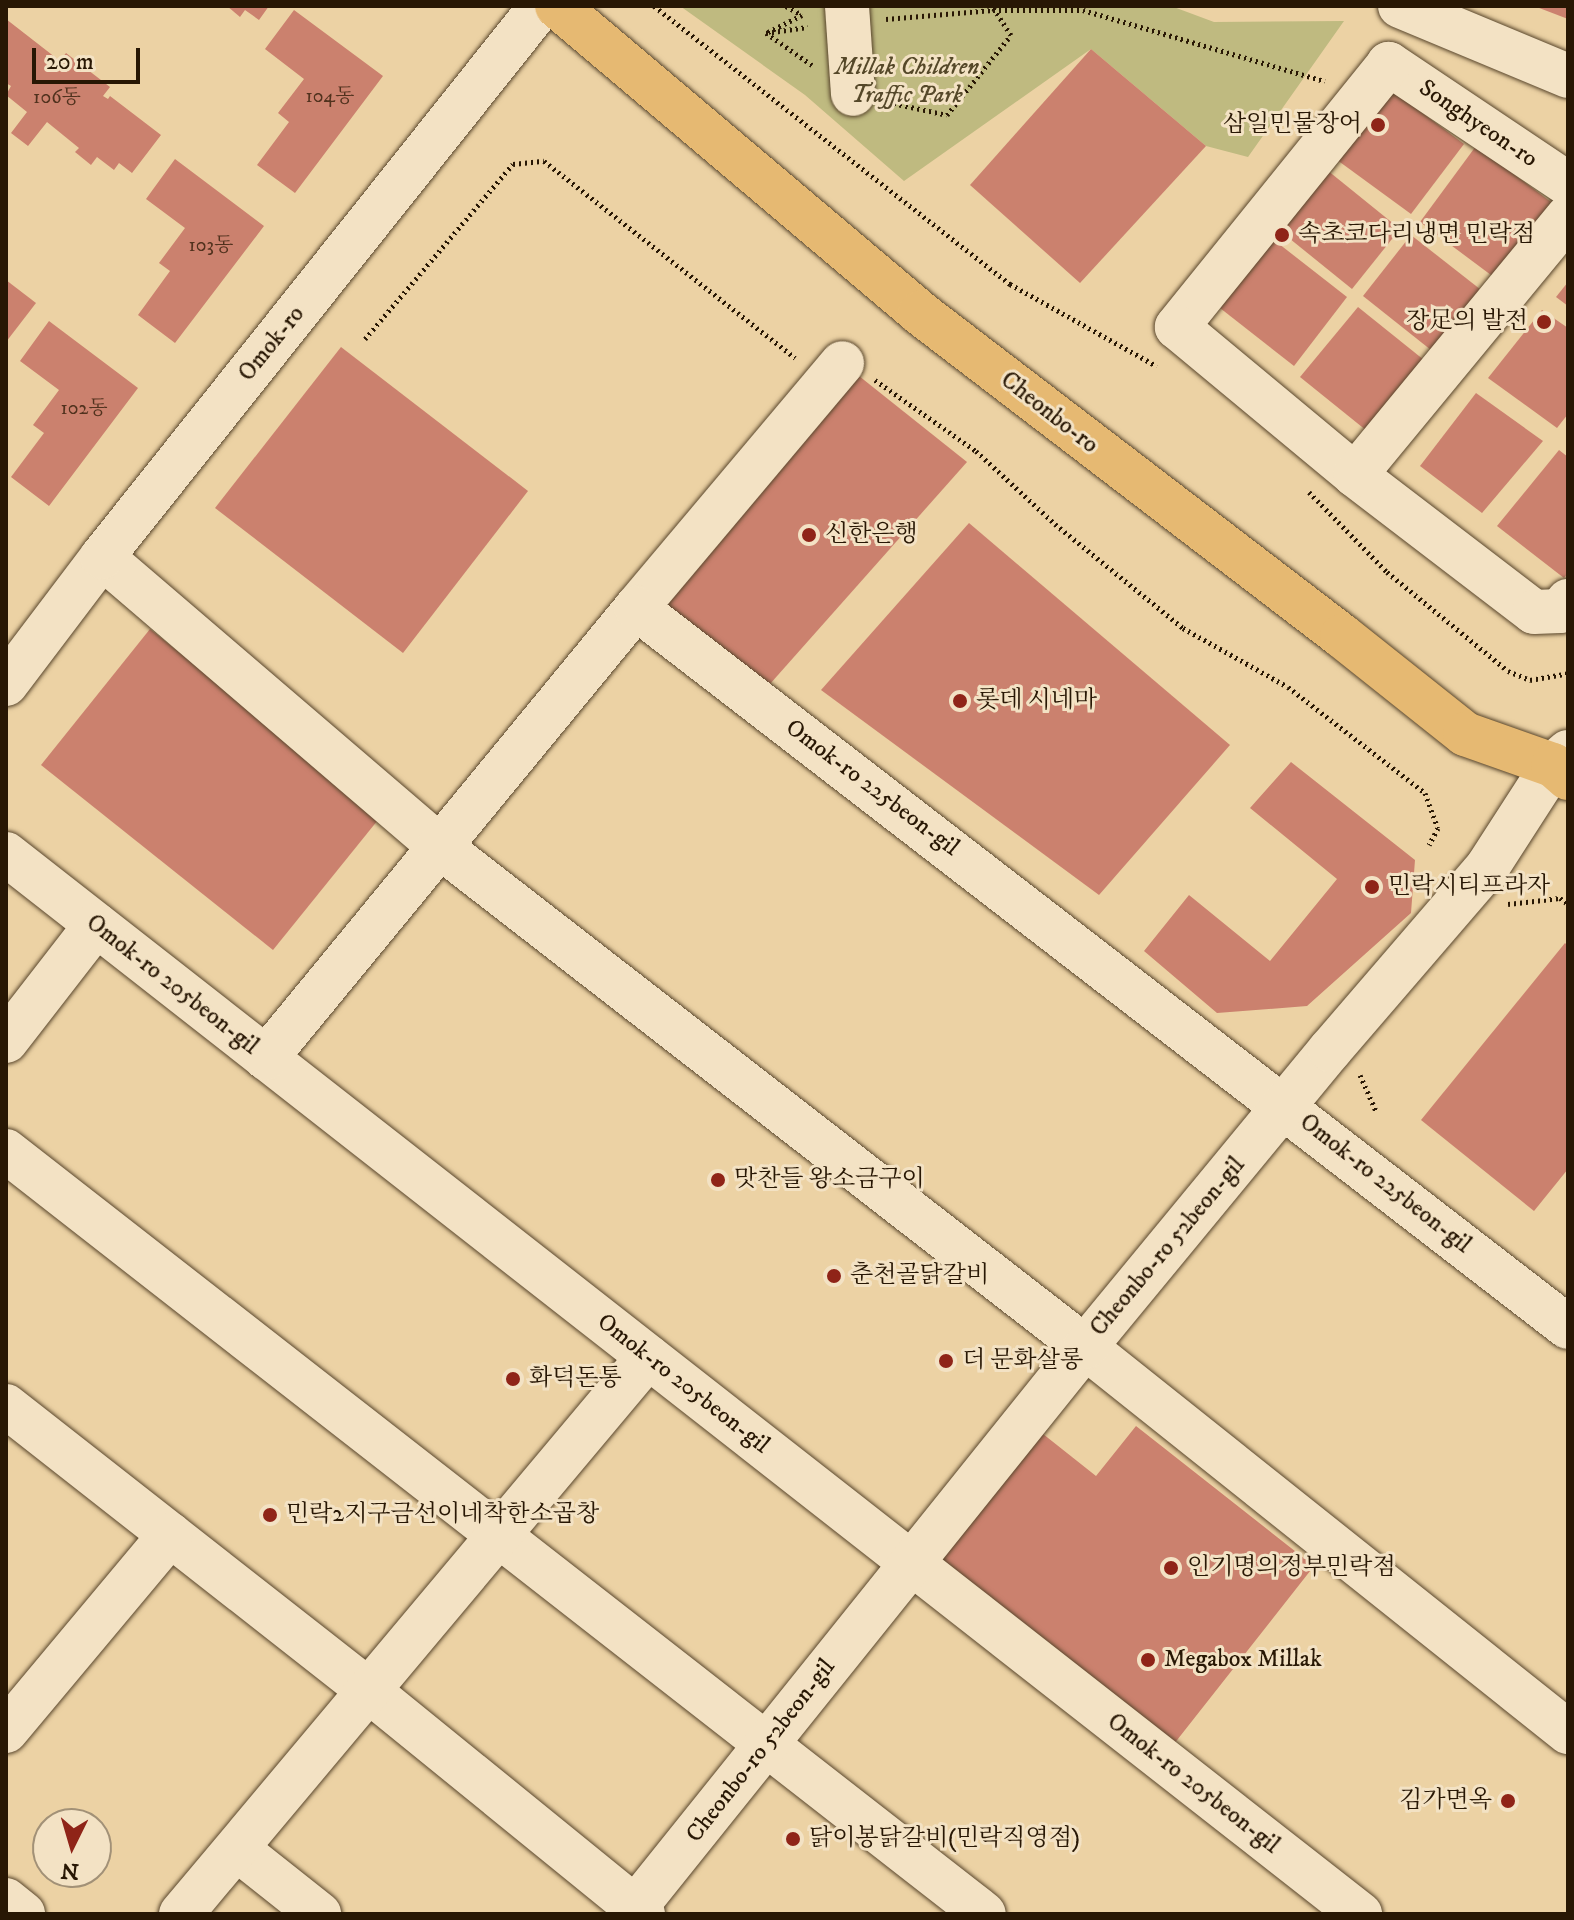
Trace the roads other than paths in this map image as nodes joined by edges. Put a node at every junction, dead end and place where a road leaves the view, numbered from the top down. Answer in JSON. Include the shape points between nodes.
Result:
{"nodes":[{"id":1,"x":541,"y":6,"type":"edge"},
{"id":2,"x":557,"y":6,"type":"edge"},
{"id":3,"x":1418,"y":10,"type":"edge"},
{"id":4,"x":848,"y":14,"type":"edge"},
{"id":5,"x":1568,"y":76,"type":"edge"},
{"id":6,"x":853,"y":94,"type":"dead end"},
{"id":7,"x":1568,"y":184,"type":"edge"},
{"id":8,"x":1568,"y":217,"type":"edge"},
{"id":9,"x":842,"y":363,"type":"road end"},
{"id":10,"x":1355,"y":475,"type":"junction"},
{"id":11,"x":102,"y":557,"type":"junction"},
{"id":12,"x":1568,"y":601,"type":"edge"},
{"id":13,"x":636,"y":608,"type":"junction"},
{"id":14,"x":6,"y":684,"type":"edge"},
{"id":15,"x":1563,"y":765,"type":"edge"},
{"id":16,"x":439,"y":846,"type":"junction"},
{"id":17,"x":6,"y":854,"type":"edge"},
{"id":18,"x":96,"y":925,"type":"junction"},
{"id":19,"x":6,"y":1041,"type":"edge"},
{"id":20,"x":266,"y":1058,"type":"junction"},
{"id":21,"x":1286,"y":1106,"type":"junction"},
{"id":22,"x":6,"y":1151,"type":"edge"},
{"id":23,"x":1568,"y":1327,"type":"edge"},
{"id":24,"x":1085,"y":1347,"type":"junction"},
{"id":25,"x":648,"y":1357,"type":"junction"},
{"id":26,"x":6,"y":1406,"type":"edge"},
{"id":27,"x":170,"y":1535,"type":"junction"},
{"id":28,"x":500,"y":1536,"type":"junction"},
{"id":29,"x":910,"y":1562,"type":"junction"},
{"id":30,"x":369,"y":1691,"type":"junction"},
{"id":31,"x":6,"y":1731,"type":"edge"},
{"id":32,"x":1568,"y":1732,"type":"edge"},
{"id":33,"x":767,"y":1744,"type":"junction"},
{"id":34,"x":237,"y":1849,"type":"junction"},
{"id":35,"x":6,"y":1900,"type":"edge"},
{"id":36,"x":636,"y":1912,"type":"edge"},
{"id":37,"x":23,"y":1914,"type":"edge"},
{"id":38,"x":181,"y":1914,"type":"edge"},
{"id":39,"x":319,"y":1914,"type":"edge"},
{"id":40,"x":984,"y":1914,"type":"edge"},
{"id":41,"x":1360,"y":1914,"type":"edge"}],
"edges":[{"from":1,"to":11,"type":"street","name":"Omok-ro"},
{"from":2,"to":15,"type":"main road","name":"Cheonbo-ro","via":[[920,313],[1465,734]]},
{"from":3,"to":5,"type":"street"},
{"from":4,"to":6,"type":"street"},
{"from":7,"to":10,"type":"street","name":"Songhyeon-ro","via":[[1389,64],[1177,327]]},
{"from":8,"to":10,"type":"street"},
{"from":9,"to":13,"type":"street"},
{"from":10,"to":12,"type":"street","via":[[1534,612],[1560,611]]},
{"from":11,"to":14,"type":"street","name":"Omok-ro"},
{"from":11,"to":16,"type":"street"},
{"from":13,"to":16,"type":"street"},
{"from":13,"to":21,"type":"street","name":"Omok-ro 225beon-gil"},
{"from":15,"to":21,"type":"street","name":"Cheonbo-ro 52beon-gil","via":[[1488,866]]},
{"from":16,"to":20,"type":"street"},
{"from":16,"to":24,"type":"street"},
{"from":17,"to":18,"type":"street","name":"Omok-ro 205beon-gil"},
{"from":18,"to":19,"type":"street"},
{"from":18,"to":20,"type":"street","name":"Omok-ro 205beon-gil"},
{"from":20,"to":25,"type":"street","name":"Omok-ro 205beon-gil"},
{"from":21,"to":23,"type":"street","name":"Omok-ro 225beon-gil"},
{"from":21,"to":24,"type":"street","name":"Cheonbo-ro 52beon-gil"},
{"from":22,"to":28,"type":"street"},
{"from":24,"to":29,"type":"street","name":"Cheonbo-ro 52beon-gil"},
{"from":24,"to":32,"type":"street"},
{"from":25,"to":28,"type":"street"},
{"from":25,"to":29,"type":"street","name":"Omok-ro 205beon-gil"},
{"from":26,"to":27,"type":"street"},
{"from":27,"to":30,"type":"street"},
{"from":27,"to":31,"type":"street"},
{"from":28,"to":30,"type":"street"},
{"from":28,"to":33,"type":"street"},
{"from":29,"to":33,"type":"street","name":"Cheonbo-ro 52beon-gil"},
{"from":29,"to":41,"type":"street","name":"Omok-ro 205beon-gil"},
{"from":30,"to":34,"type":"street"},
{"from":30,"to":36,"type":"street"},
{"from":33,"to":36,"type":"street","name":"Cheonbo-ro 52beon-gil"},
{"from":33,"to":40,"type":"street"},
{"from":34,"to":38,"type":"street"},
{"from":34,"to":39,"type":"street"},
{"from":35,"to":37,"type":"street"}]}
